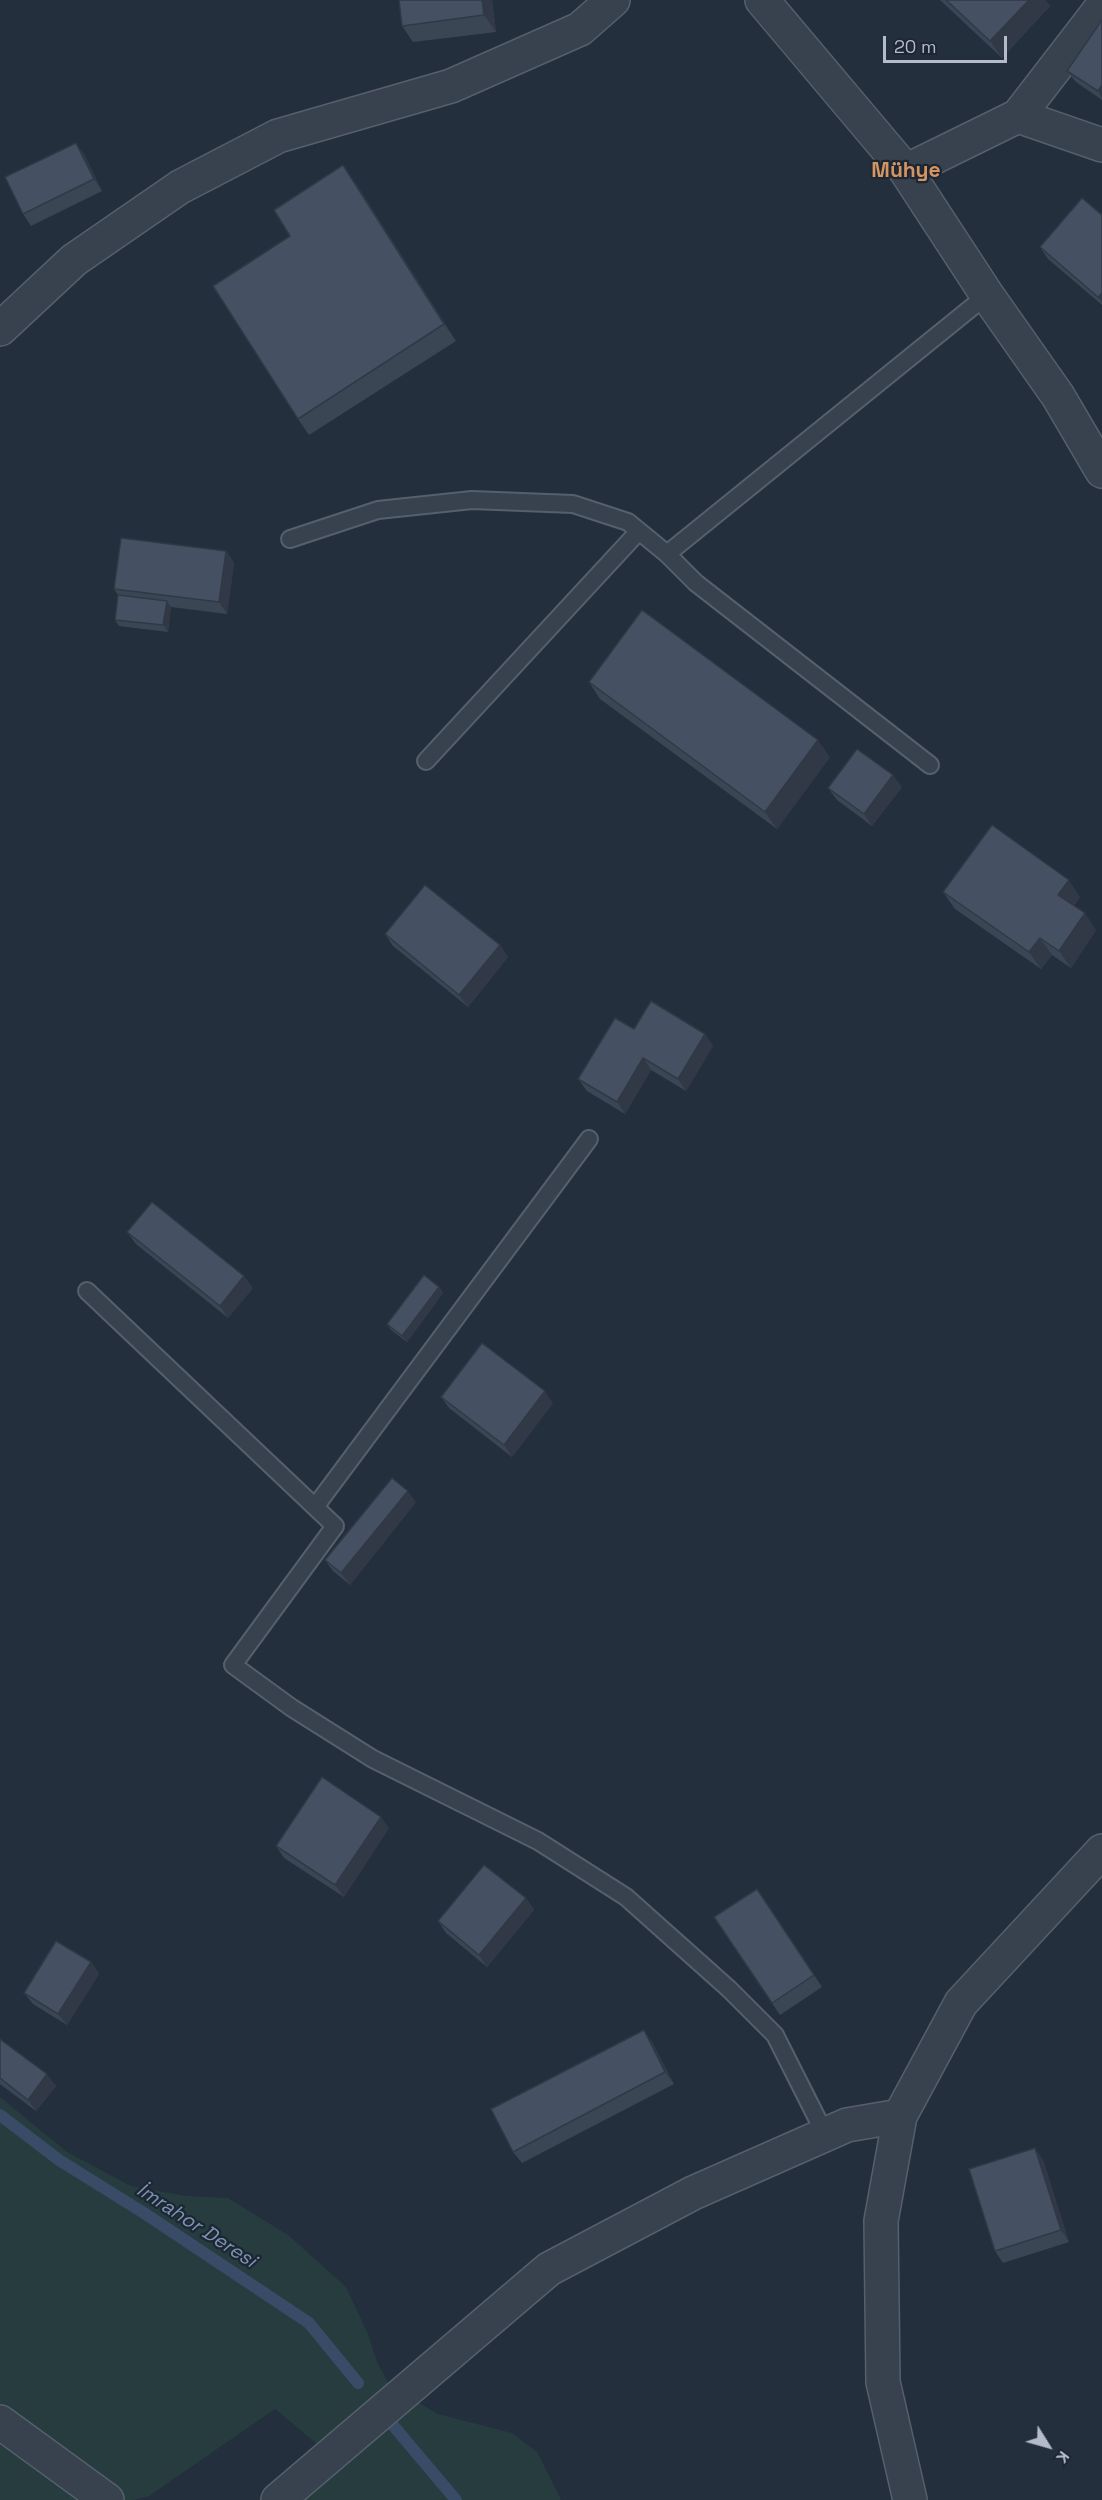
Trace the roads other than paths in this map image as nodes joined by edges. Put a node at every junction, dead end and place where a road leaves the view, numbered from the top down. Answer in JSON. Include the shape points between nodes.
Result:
{"nodes":[{"id":1,"x":613,"y":0,"type":"edge"},
{"id":2,"x":762,"y":0,"type":"edge"},
{"id":3,"x":1102,"y":7,"type":"edge"},
{"id":4,"x":1018,"y":116,"type":"junction"},
{"id":5,"x":1102,"y":145,"type":"edge"},
{"id":6,"x":906,"y":171,"type":"junction"},
{"id":7,"x":987,"y":295,"type":"junction"},
{"id":8,"x":0,"y":329,"type":"edge"},
{"id":9,"x":1102,"y":471,"type":"edge"},
{"id":10,"x":639,"y":531,"type":"junction"},
{"id":11,"x":290,"y":539,"type":"dead end"},
{"id":12,"x":667,"y":554,"type":"junction"},
{"id":13,"x":426,"y":761,"type":"dead end"},
{"id":14,"x":930,"y":765,"type":"dead end"},
{"id":15,"x":589,"y":1138,"type":"dead end"},
{"id":16,"x":87,"y":1291,"type":"dead end"},
{"id":17,"x":315,"y":1507,"type":"junction"},
{"id":18,"x":1102,"y":1851,"type":"edge"},
{"id":19,"x":900,"y":2116,"type":"junction"},
{"id":20,"x":825,"y":2134,"type":"junction"},
{"id":21,"x":0,"y":2422,"type":"edge"},
{"id":22,"x":289,"y":2494,"type":"edge"},
{"id":23,"x":107,"y":2500,"type":"edge"},
{"id":24,"x":910,"y":2500,"type":"edge"}],
"edges":[{"from":1,"to":8,"type":"street","via":[[580,29],[450,86],[278,135],[190,182],[74,260]]},
{"from":2,"to":6,"type":"street"},
{"from":3,"to":4,"type":"street"},
{"from":4,"to":5,"type":"street"},
{"from":4,"to":6,"type":"street"},
{"from":6,"to":7,"type":"street"},
{"from":7,"to":9,"type":"street","via":[[1058,396]]},
{"from":7,"to":12,"type":"lane"},
{"from":10,"to":11,"type":"lane","via":[[628,522],[573,504],[472,500],[378,510]]},
{"from":10,"to":12,"type":"lane"},
{"from":10,"to":13,"type":"lane"},
{"from":12,"to":14,"type":"lane","via":[[696,583]]},
{"from":15,"to":17,"type":"lane"},
{"from":16,"to":17,"type":"lane"},
{"from":17,"to":20,"type":"lane","via":[[335,1526],[233,1665],[373,1759],[538,1841],[626,1897],[775,2035]]},
{"from":18,"to":19,"type":"street","via":[[961,2003]]},
{"from":19,"to":20,"type":"street","via":[[847,2125]]},
{"from":19,"to":24,"type":"street","via":[[881,2221],[883,2382]]},
{"from":20,"to":22,"type":"street","via":[[693,2193],[549,2269]]},
{"from":21,"to":23,"type":"street"}]}
